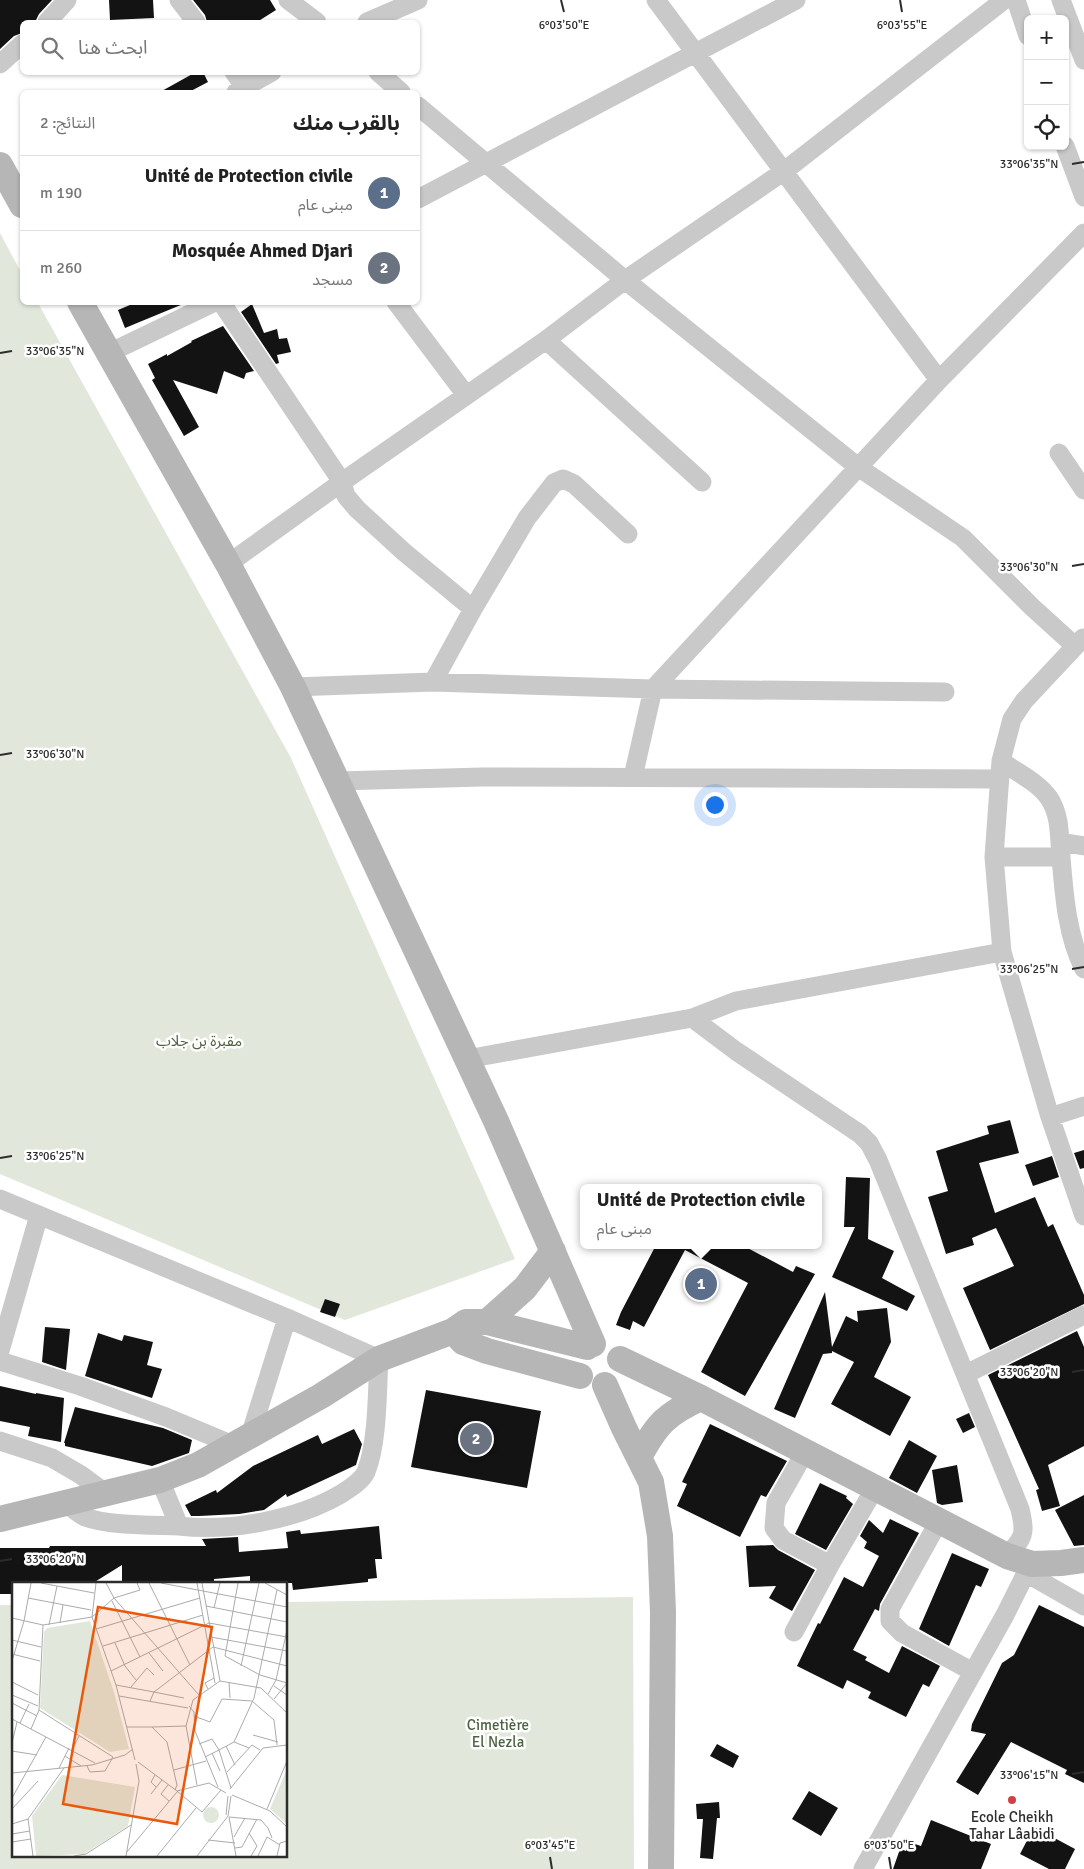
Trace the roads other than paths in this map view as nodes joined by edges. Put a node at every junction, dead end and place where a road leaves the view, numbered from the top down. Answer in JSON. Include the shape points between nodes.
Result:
{"nodes":[{"id":1,"x":68,"y":0,"type":"edge"},
{"id":2,"x":178,"y":0,"type":"edge"},
{"id":3,"x":288,"y":0,"type":"edge"},
{"id":4,"x":418,"y":0,"type":"edge"},
{"id":5,"x":656,"y":0,"type":"edge"},
{"id":6,"x":796,"y":0,"type":"edge"},
{"id":7,"x":1004,"y":0,"type":"edge"},
{"id":8,"x":1016,"y":0,"type":"edge"},
{"id":9,"x":1061,"y":0,"type":"edge"},
{"id":10,"x":49,"y":20,"type":"edge"},
{"id":11,"x":194,"y":20,"type":"edge"},
{"id":12,"x":315,"y":20,"type":"edge"},
{"id":13,"x":372,"y":20,"type":"edge"},
{"id":14,"x":1024,"y":24,"type":"edge"},
{"id":15,"x":20,"y":46,"type":"edge"},
{"id":16,"x":695,"y":52,"type":"junction"},
{"id":17,"x":1084,"y":60,"type":"edge"},
{"id":18,"x":0,"y":64,"type":"edge"},
{"id":19,"x":235,"y":75,"type":"edge"},
{"id":20,"x":267,"y":75,"type":"edge"},
{"id":21,"x":381,"y":75,"type":"edge"},
{"id":22,"x":243,"y":90,"type":"edge"},
{"id":23,"x":245,"y":90,"type":"edge"},
{"id":24,"x":399,"y":90,"type":"edge"},
{"id":25,"x":420,"y":108,"type":"edge"},
{"id":26,"x":1066,"y":150,"type":"edge"},
{"id":27,"x":485,"y":164,"type":"junction"},
{"id":28,"x":0,"y":165,"type":"edge"},
{"id":29,"x":783,"y":172,"type":"junction"},
{"id":30,"x":1084,"y":197,"type":"edge"},
{"id":31,"x":420,"y":199,"type":"edge"},
{"id":32,"x":20,"y":200,"type":"edge"},
{"id":33,"x":1084,"y":233,"type":"edge"},
{"id":34,"x":625,"y":280,"type":"junction"},
{"id":35,"x":82,"y":305,"type":"edge"},
{"id":36,"x":209,"y":305,"type":"edge"},
{"id":37,"x":223,"y":305,"type":"edge"},
{"id":38,"x":398,"y":305,"type":"edge"},
{"id":39,"x":546,"y":340,"type":"junction"},
{"id":40,"x":109,"y":353,"type":"junction"},
{"id":41,"x":939,"y":380,"type":"junction"},
{"id":42,"x":466,"y":395,"type":"junction"},
{"id":43,"x":1059,"y":453,"type":"dead end"},
{"id":44,"x":858,"y":466,"type":"junction"},
{"id":45,"x":342,"y":482,"type":"junction"},
{"id":46,"x":702,"y":482,"type":"dead end"},
{"id":47,"x":1084,"y":490,"type":"edge"},
{"id":48,"x":628,"y":534,"type":"dead end"},
{"id":49,"x":228,"y":564,"type":"junction"},
{"id":50,"x":473,"y":608,"type":"junction"},
{"id":51,"x":1080,"y":642,"type":"edge"},
{"id":52,"x":432,"y":682,"type":"junction"},
{"id":53,"x":293,"y":687,"type":"junction"},
{"id":54,"x":653,"y":689,"type":"junction"},
{"id":55,"x":945,"y":692,"type":"dead end"},
{"id":56,"x":1000,"y":761,"type":"junction"},
{"id":57,"x":633,"y":777,"type":"junction"},
{"id":58,"x":998,"y":780,"type":"junction"},
{"id":59,"x":338,"y":781,"type":"junction"},
{"id":60,"x":1084,"y":846,"type":"edge"},
{"id":61,"x":1060,"y":850,"type":"junction"},
{"id":62,"x":994,"y":857,"type":"junction"},
{"id":63,"x":1002,"y":952,"type":"junction"},
{"id":64,"x":1084,"y":969,"type":"edge"},
{"id":65,"x":692,"y":1018,"type":"junction"},
{"id":66,"x":467,"y":1059,"type":"junction"},
{"id":67,"x":1084,"y":1106,"type":"edge"},
{"id":68,"x":1050,"y":1117,"type":"junction"},
{"id":69,"x":0,"y":1199,"type":"edge"},
{"id":70,"x":39,"y":1215,"type":"junction"},
{"id":71,"x":1084,"y":1216,"type":"edge"},
{"id":72,"x":553,"y":1251,"type":"junction"},
{"id":73,"x":1084,"y":1315,"type":"edge"},
{"id":74,"x":287,"y":1318,"type":"junction"},
{"id":75,"x":487,"y":1322,"type":"junction"},
{"id":76,"x":453,"y":1332,"type":"junction"},
{"id":77,"x":590,"y":1345,"type":"junction"},
{"id":78,"x":0,"y":1351,"type":"edge"},
{"id":79,"x":379,"y":1359,"type":"junction"},
{"id":80,"x":620,"y":1359,"type":"junction"},
{"id":81,"x":0,"y":1361,"type":"edge"},
{"id":82,"x":966,"y":1374,"type":"junction"},
{"id":83,"x":580,"y":1376,"type":"junction"},
{"id":84,"x":605,"y":1386,"type":"junction"},
{"id":85,"x":701,"y":1398,"type":"junction"},
{"id":86,"x":0,"y":1441,"type":"edge"},
{"id":87,"x":242,"y":1441,"type":"junction"},
{"id":88,"x":805,"y":1452,"type":"junction"},
{"id":89,"x":639,"y":1457,"type":"junction"},
{"id":90,"x":160,"y":1480,"type":"junction"},
{"id":91,"x":876,"y":1488,"type":"junction"},
{"id":92,"x":104,"y":1492,"type":"junction"},
{"id":93,"x":66,"y":1503,"type":"junction"},
{"id":94,"x":0,"y":1519,"type":"edge"},
{"id":95,"x":939,"y":1521,"type":"junction"},
{"id":96,"x":179,"y":1526,"type":"junction"},
{"id":97,"x":1007,"y":1556,"type":"junction"},
{"id":98,"x":1084,"y":1560,"type":"edge"},
{"id":99,"x":830,"y":1565,"type":"junction"},
{"id":100,"x":1029,"y":1568,"type":"junction"},
{"id":101,"x":1084,"y":1606,"type":"edge"},
{"id":102,"x":794,"y":1632,"type":"dead end"},
{"id":103,"x":973,"y":1672,"type":"junction"},
{"id":104,"x":661,"y":1869,"type":"edge"},
{"id":105,"x":863,"y":1869,"type":"edge"}],
"edges":[{"from":1,"to":10,"type":"street"},
{"from":2,"to":11,"type":"street"},
{"from":3,"to":12,"type":"street"},
{"from":4,"to":13,"type":"street"},
{"from":5,"to":16,"type":"street"},
{"from":6,"to":16,"type":"street"},
{"from":7,"to":29,"type":"street"},
{"from":8,"to":14,"type":"street"},
{"from":9,"to":17,"type":"street"},
{"from":15,"to":18,"type":"street"},
{"from":16,"to":27,"type":"street"},
{"from":16,"to":29,"type":"street"},
{"from":19,"to":22,"type":"street"},
{"from":20,"to":23,"type":"street"},
{"from":21,"to":24,"type":"street"},
{"from":25,"to":27,"type":"street"},
{"from":26,"to":30,"type":"street"},
{"from":27,"to":31,"type":"street"},
{"from":27,"to":34,"type":"street"},
{"from":28,"to":32,"type":"street"},
{"from":29,"to":34,"type":"street"},
{"from":29,"to":41,"type":"street"},
{"from":33,"to":41,"type":"street"},
{"from":34,"to":39,"type":"street"},
{"from":34,"to":44,"type":"street"},
{"from":35,"to":40,"type":"street"},
{"from":36,"to":40,"type":"street"},
{"from":37,"to":45,"type":"street"},
{"from":38,"to":42,"type":"street"},
{"from":39,"to":42,"type":"street"},
{"from":39,"to":46,"type":"street"},
{"from":40,"to":49,"type":"street"},
{"from":41,"to":44,"type":"street"},
{"from":42,"to":45,"type":"street"},
{"from":43,"to":47,"type":"street"},
{"from":44,"to":51,"type":"street","via":[[963,538],[1032,607]]},
{"from":44,"to":54,"type":"street"},
{"from":45,"to":49,"type":"street"},
{"from":45,"to":50,"type":"street","via":[[346,496],[357,509]]},
{"from":48,"to":50,"type":"street","via":[[574,484],[558,480],[527,518]]},
{"from":49,"to":53,"type":"street"},
{"from":50,"to":52,"type":"street"},
{"from":51,"to":56,"type":"street","via":[[1016,712]]},
{"from":52,"to":53,"type":"street"},
{"from":52,"to":54,"type":"street"},
{"from":53,"to":59,"type":"street"},
{"from":54,"to":55,"type":"street"},
{"from":54,"to":57,"type":"street"},
{"from":56,"to":58,"type":"street"},
{"from":56,"to":61,"type":"street","via":[[1048,797],[1057,817]]},
{"from":57,"to":58,"type":"street"},
{"from":57,"to":59,"type":"street"},
{"from":58,"to":62,"type":"street"},
{"from":59,"to":66,"type":"street"},
{"from":60,"to":61,"type":"street"},
{"from":61,"to":62,"type":"street"},
{"from":61,"to":64,"type":"street","via":[[1069,924]]},
{"from":62,"to":63,"type":"street"},
{"from":63,"to":65,"type":"street","via":[[736,1001]]},
{"from":63,"to":68,"type":"street"},
{"from":65,"to":66,"type":"street"},
{"from":65,"to":82,"type":"street","via":[[869,1143]]},
{"from":66,"to":72,"type":"street"},
{"from":67,"to":68,"type":"street"},
{"from":68,"to":71,"type":"street"},
{"from":69,"to":70,"type":"street"},
{"from":70,"to":74,"type":"street"},
{"from":70,"to":78,"type":"street"},
{"from":72,"to":75,"type":"street","via":[[525,1288]]},
{"from":72,"to":77,"type":"street"},
{"from":73,"to":82,"type":"street"},
{"from":74,"to":79,"type":"street"},
{"from":74,"to":87,"type":"street"},
{"from":75,"to":76,"type":"street","via":[[466,1322]]},
{"from":75,"to":77,"type":"street"},
{"from":76,"to":79,"type":"street"},
{"from":76,"to":83,"type":"street","via":[[463,1342],[486,1351]]},
{"from":77,"to":80,"type":"street","via":[[607,1345]]},
{"from":77,"to":83,"type":"street","via":[[579,1356]]},
{"from":79,"to":87,"type":"street"},
{"from":79,"to":96,"type":"street","via":[[371,1457],[365,1474],[354,1486],[311,1509],[254,1524],[207,1528]]},
{"from":80,"to":84,"type":"street","via":[[620,1372]]},
{"from":80,"to":85,"type":"street"},
{"from":81,"to":87,"type":"street"},
{"from":82,"to":97,"type":"street","via":[[1022,1514],[1022,1539]]},
{"from":83,"to":84,"type":"street","via":[[591,1385]]},
{"from":84,"to":89,"type":"street"},
{"from":85,"to":88,"type":"street"},
{"from":85,"to":89,"type":"street","via":[[678,1408],[664,1420]]},
{"from":86,"to":92,"type":"street","via":[[52,1458]]},
{"from":87,"to":90,"type":"street","via":[[198,1465]]},
{"from":88,"to":91,"type":"street"},
{"from":88,"to":99,"type":"street","via":[[776,1503],[774,1528],[783,1540]]},
{"from":89,"to":104,"type":"street","via":[[651,1482],[662,1564]]},
{"from":90,"to":92,"type":"street"},
{"from":90,"to":96,"type":"street"},
{"from":91,"to":95,"type":"street"},
{"from":91,"to":99,"type":"street"},
{"from":92,"to":93,"type":"street"},
{"from":93,"to":94,"type":"street"},
{"from":93,"to":96,"type":"street","via":[[87,1518],[123,1524]]},
{"from":95,"to":97,"type":"street"},
{"from":95,"to":103,"type":"street","via":[[890,1609],[890,1621],[902,1633]]},
{"from":97,"to":100,"type":"street"},
{"from":98,"to":100,"type":"street"},
{"from":99,"to":102,"type":"street"},
{"from":100,"to":101,"type":"street"},
{"from":100,"to":103,"type":"street"},
{"from":103,"to":105,"type":"street"}]}
